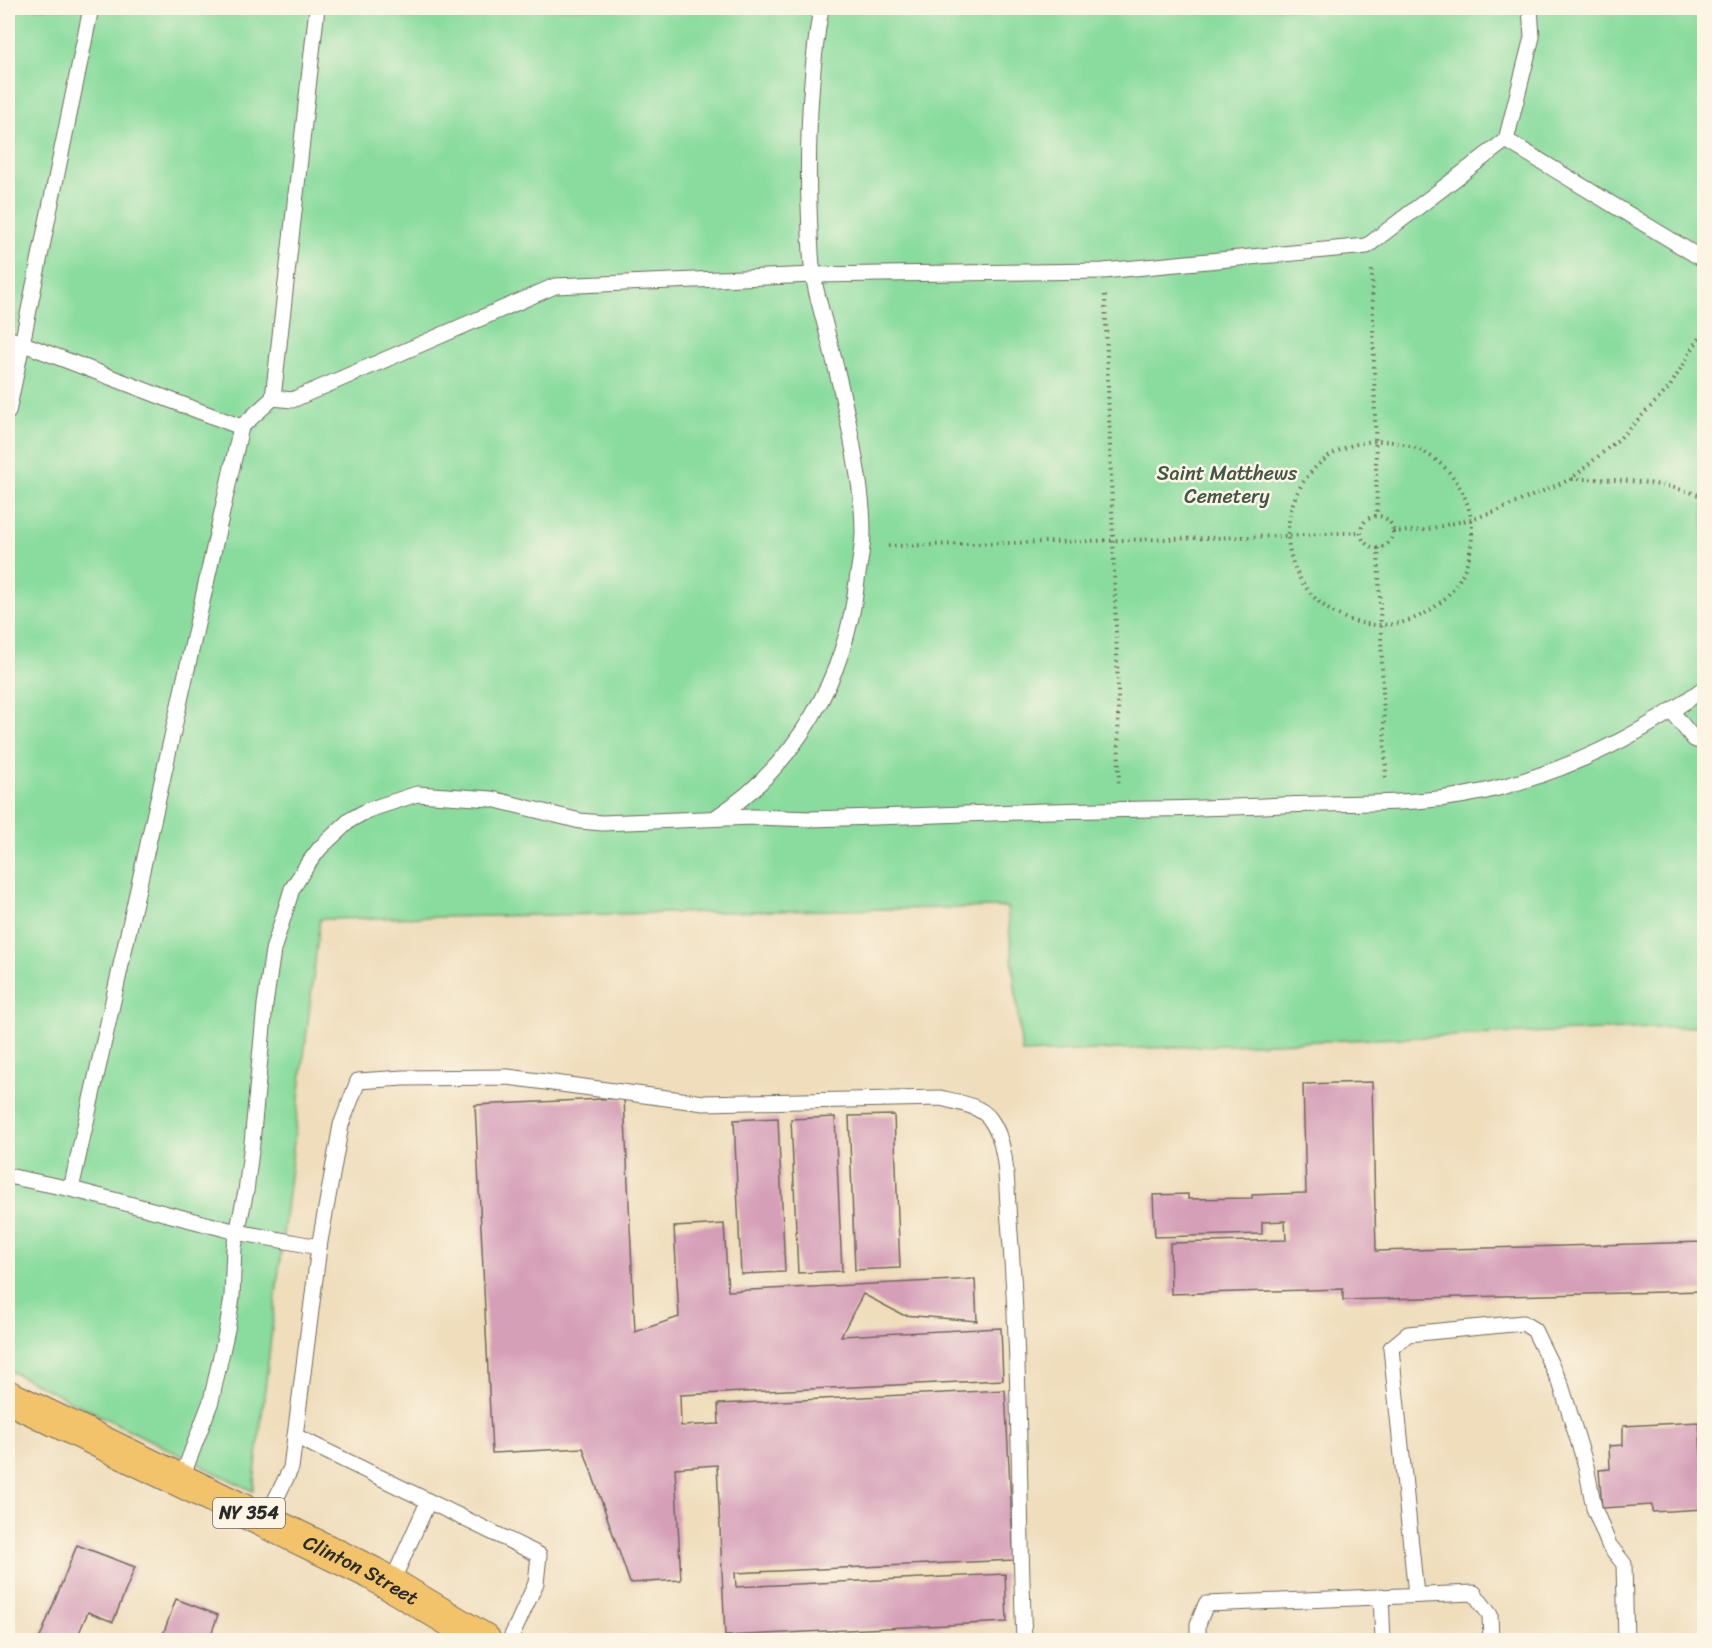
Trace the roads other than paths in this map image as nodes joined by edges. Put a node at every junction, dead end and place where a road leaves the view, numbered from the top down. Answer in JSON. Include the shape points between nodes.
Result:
{"nodes":[{"id":1,"x":91,"y":8,"type":"edge"},
{"id":2,"x":317,"y":8,"type":"edge"},
{"id":3,"x":821,"y":8,"type":"edge"},
{"id":4,"x":1530,"y":8,"type":"edge"},
{"id":5,"x":1506,"y":140,"type":"junction"},
{"id":6,"x":1704,"y":260,"type":"edge"},
{"id":7,"x":813,"y":275,"type":"junction"},
{"id":8,"x":8,"y":338,"type":"edge"},
{"id":9,"x":23,"y":343,"type":"junction"},
{"id":10,"x":273,"y":398,"type":"junction"},
{"id":11,"x":8,"y":412,"type":"edge"},
{"id":12,"x":241,"y":427,"type":"junction"},
{"id":13,"x":1704,"y":688,"type":"edge"},
{"id":14,"x":1672,"y":712,"type":"junction"},
{"id":15,"x":1704,"y":743,"type":"edge"},
{"id":16,"x":715,"y":818,"type":"junction"},
{"id":17,"x":8,"y":1176,"type":"edge"},
{"id":18,"x":71,"y":1189,"type":"junction"},
{"id":19,"x":237,"y":1232,"type":"junction"},
{"id":20,"x":320,"y":1247,"type":"junction"},
{"id":21,"x":8,"y":1397,"type":"edge"},
{"id":22,"x":295,"y":1436,"type":"junction"},
{"id":23,"x":181,"y":1480,"type":"junction"},
{"id":24,"x":428,"y":1502,"type":"junction"},
{"id":25,"x":265,"y":1521,"type":"junction"},
{"id":26,"x":391,"y":1584,"type":"junction"},
{"id":27,"x":1416,"y":1595,"type":"junction"},
{"id":28,"x":1381,"y":1596,"type":"junction"},
{"id":29,"x":484,"y":1641,"type":"edge"},
{"id":30,"x":510,"y":1641,"type":"edge"},
{"id":31,"x":1024,"y":1641,"type":"edge"},
{"id":32,"x":1198,"y":1641,"type":"edge"},
{"id":33,"x":1383,"y":1641,"type":"edge"},
{"id":34,"x":1491,"y":1641,"type":"edge"},
{"id":35,"x":1626,"y":1641,"type":"edge"}],
"edges":[{"from":1,"to":9,"type":"lane"},
{"from":2,"to":10,"type":"lane"},
{"from":3,"to":7,"type":"lane","via":[[808,137]]},
{"from":4,"to":5,"type":"lane","via":[[1532,37]]},
{"from":5,"to":6,"type":"lane"},
{"from":5,"to":7,"type":"lane","via":[[1367,246],[1103,271]]},
{"from":7,"to":10,"type":"lane","via":[[555,286],[292,400]]},
{"from":7,"to":16,"type":"lane","via":[[856,465],[862,510],[855,601],[834,673],[798,740],[743,798]]},
{"from":8,"to":9,"type":"lane"},
{"from":9,"to":11,"type":"lane"},
{"from":9,"to":12,"type":"lane"},
{"from":10,"to":12,"type":"lane"},
{"from":12,"to":18,"type":"lane"},
{"from":13,"to":14,"type":"lane"},
{"from":14,"to":15,"type":"lane","via":[[1695,739]]},
{"from":14,"to":16,"type":"lane","via":[[1602,750],[1547,773],[1457,796],[1387,803],[821,819]]},
{"from":16,"to":19,"type":"lane","via":[[602,823],[492,799],[417,794],[350,820],[306,865],[292,889],[279,928],[265,1005],[247,1182]]},
{"from":17,"to":18,"type":"lane"},
{"from":18,"to":19,"type":"lane"},
{"from":19,"to":20,"type":"lane"},
{"from":19,"to":23,"type":"lane","via":[[232,1297],[221,1361],[211,1401]]},
{"from":20,"to":22,"type":"lane"},
{"from":20,"to":31,"type":"lane","via":[[341,1125],[358,1082],[508,1077],[704,1103],[940,1098],[969,1105],[989,1118],[1002,1145],[1016,1353]]},
{"from":21,"to":23,"type":"main road","name":"Clinton Street","number":"NY 354"},
{"from":22,"to":24,"type":"lane"},
{"from":22,"to":25,"type":"lane","via":[[291,1468]]},
{"from":23,"to":25,"type":"main road","name":"Clinton Street","number":"NY 354"},
{"from":24,"to":26,"type":"lane"},
{"from":24,"to":30,"type":"lane","via":[[539,1555],[536,1583]]},
{"from":25,"to":26,"type":"main road","name":"Clinton Street","number":"NY 354"},
{"from":26,"to":29,"type":"main road","name":"Clinton Street","number":"NY 354"},
{"from":27,"to":28,"type":"lane"},
{"from":27,"to":34,"type":"lane","via":[[1474,1593],[1490,1615]]},
{"from":27,"to":35,"type":"lane","via":[[1391,1348],[1408,1334],[1523,1323],[1534,1330],[1561,1385],[1586,1466],[1594,1508],[1609,1545],[1624,1564]]},
{"from":28,"to":32,"type":"lane","via":[[1206,1604],[1198,1624]]},
{"from":28,"to":33,"type":"lane"}]}
